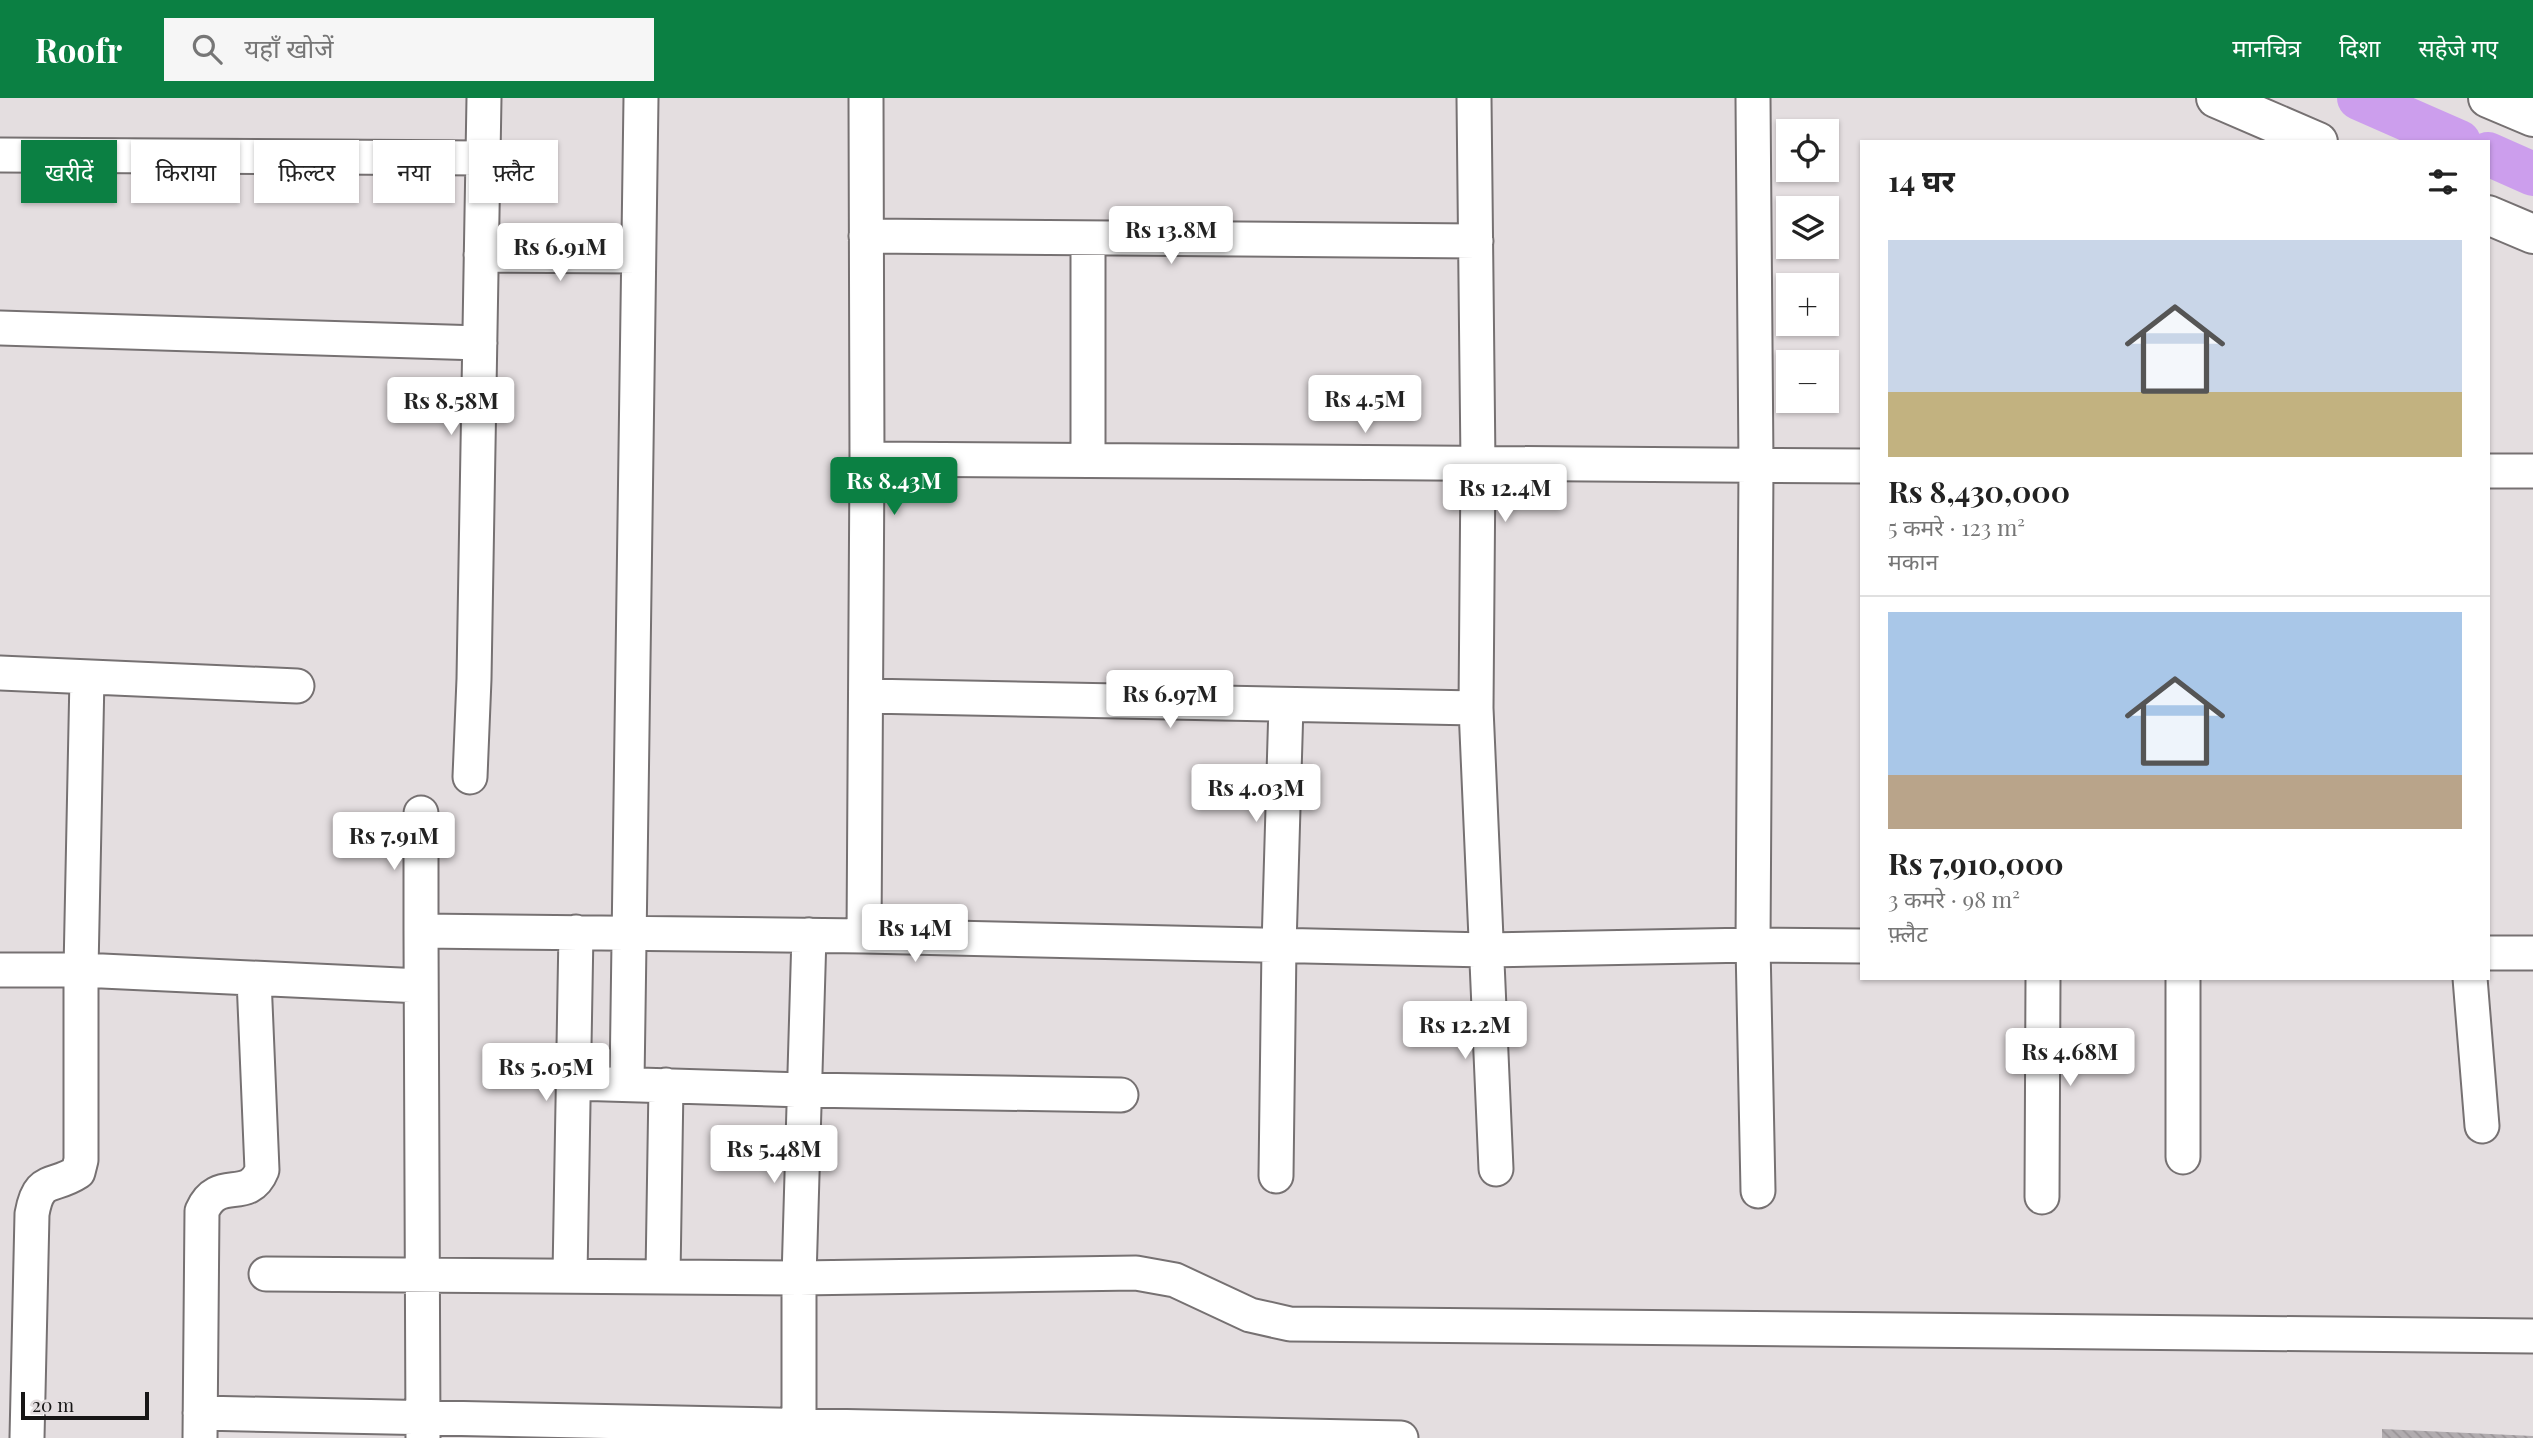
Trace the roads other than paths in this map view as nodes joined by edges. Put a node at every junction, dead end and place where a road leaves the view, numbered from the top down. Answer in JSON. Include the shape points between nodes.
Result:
{"nodes":[{"id":1,"x":484,"y":98,"type":"edge"},
{"id":2,"x":640,"y":98,"type":"edge"},
{"id":3,"x":866,"y":98,"type":"edge"},
{"id":4,"x":1474,"y":98,"type":"edge"},
{"id":5,"x":1753,"y":98,"type":"edge"},
{"id":6,"x":2216,"y":98,"type":"edge"},
{"id":7,"x":2488,"y":98,"type":"edge"},
{"id":8,"x":2533,"y":117,"type":"edge"},
{"id":9,"x":483,"y":140,"type":"edge"},
{"id":10,"x":2313,"y":140,"type":"edge"},
{"id":11,"x":0,"y":155,"type":"edge"},
{"id":12,"x":469,"y":158,"type":"edge"},
{"id":13,"x":482,"y":203,"type":"edge"},
{"id":14,"x":2490,"y":216,"type":"edge"},
{"id":15,"x":2533,"y":234,"type":"edge"},
{"id":16,"x":866,"y":236,"type":"junction"},
{"id":17,"x":1088,"y":238,"type":"junction"},
{"id":18,"x":1476,"y":241,"type":"junction"},
{"id":19,"x":481,"y":255,"type":"junction"},
{"id":20,"x":639,"y":256,"type":"junction"},
{"id":21,"x":0,"y":328,"type":"edge"},
{"id":22,"x":480,"y":343,"type":"junction"},
{"id":23,"x":867,"y":459,"type":"junction"},
{"id":24,"x":1088,"y":460,"type":"junction"},
{"id":25,"x":1478,"y":464,"type":"junction"},
{"id":26,"x":1756,"y":465,"type":"junction"},
{"id":27,"x":1860,"y":466,"type":"edge"},
{"id":28,"x":2490,"y":471,"type":"edge"},
{"id":29,"x":2533,"y":471,"type":"edge"},
{"id":30,"x":0,"y":673,"type":"edge"},
{"id":31,"x":87,"y":677,"type":"junction"},
{"id":32,"x":297,"y":686,"type":"dead end"},
{"id":33,"x":866,"y":696,"type":"junction"},
{"id":34,"x":1286,"y":705,"type":"junction"},
{"id":35,"x":1476,"y":708,"type":"junction"},
{"id":36,"x":470,"y":777,"type":"dead end"},
{"id":37,"x":421,"y":813,"type":"dead end"},
{"id":38,"x":421,"y":931,"type":"junction"},
{"id":39,"x":576,"y":932,"type":"junction"},
{"id":40,"x":630,"y":933,"type":"junction"},
{"id":41,"x":809,"y":935,"type":"junction"},
{"id":42,"x":864,"y":936,"type":"junction"},
{"id":43,"x":1753,"y":945,"type":"junction"},
{"id":44,"x":1279,"y":946,"type":"junction"},
{"id":45,"x":1860,"y":946,"type":"edge"},
{"id":46,"x":1488,"y":950,"type":"junction"},
{"id":47,"x":2490,"y":953,"type":"edge"},
{"id":48,"x":2533,"y":953,"type":"edge"},
{"id":49,"x":0,"y":970,"type":"edge"},
{"id":50,"x":80,"y":970,"type":"junction"},
{"id":51,"x":254,"y":979,"type":"junction"},
{"id":52,"x":2043,"y":980,"type":"edge"},
{"id":53,"x":2183,"y":980,"type":"edge"},
{"id":54,"x":2470,"y":980,"type":"edge"},
{"id":55,"x":421,"y":986,"type":"junction"},
{"id":56,"x":573,"y":1083,"type":"junction"},
{"id":57,"x":627,"y":1083,"type":"junction"},
{"id":58,"x":666,"y":1085,"type":"junction"},
{"id":59,"x":804,"y":1090,"type":"junction"},
{"id":60,"x":1121,"y":1095,"type":"dead end"},
{"id":61,"x":2482,"y":1126,"type":"dead end"},
{"id":62,"x":2183,"y":1157,"type":"dead end"},
{"id":63,"x":1496,"y":1169,"type":"dead end"},
{"id":64,"x":1276,"y":1176,"type":"dead end"},
{"id":65,"x":1758,"y":1191,"type":"dead end"},
{"id":66,"x":2042,"y":1197,"type":"dead end"},
{"id":67,"x":265,"y":1274,"type":"dead end"},
{"id":68,"x":570,"y":1275,"type":"junction"},
{"id":69,"x":422,"y":1276,"type":"junction"},
{"id":70,"x":663,"y":1276,"type":"junction"},
{"id":71,"x":799,"y":1278,"type":"junction"},
{"id":72,"x":2533,"y":1336,"type":"edge"},
{"id":73,"x":200,"y":1426,"type":"edge"},
{"id":74,"x":423,"y":1429,"type":"edge"},
{"id":75,"x":799,"y":1432,"type":"edge"},
{"id":76,"x":1110,"y":1436,"type":"edge"},
{"id":77,"x":27,"y":1438,"type":"edge"},
{"id":78,"x":1401,"y":1438,"type":"edge"}],
"edges":[{"from":1,"to":9,"type":"street"},
{"from":2,"to":20,"type":"street"},
{"from":3,"to":16,"type":"street"},
{"from":4,"to":18,"type":"street"},
{"from":5,"to":26,"type":"street"},
{"from":6,"to":10,"type":"street"},
{"from":7,"to":8,"type":"street"},
{"from":11,"to":12,"type":"street"},
{"from":13,"to":19,"type":"street"},
{"from":14,"to":15,"type":"street"},
{"from":16,"to":17,"type":"street"},
{"from":16,"to":23,"type":"street"},
{"from":17,"to":18,"type":"street"},
{"from":17,"to":24,"type":"street"},
{"from":18,"to":25,"type":"street"},
{"from":19,"to":20,"type":"street"},
{"from":19,"to":22,"type":"street"},
{"from":20,"to":40,"type":"street"},
{"from":21,"to":22,"type":"street"},
{"from":22,"to":36,"type":"street"},
{"from":23,"to":24,"type":"street"},
{"from":23,"to":33,"type":"street"},
{"from":24,"to":25,"type":"street"},
{"from":25,"to":26,"type":"street"},
{"from":25,"to":35,"type":"street"},
{"from":26,"to":27,"type":"street"},
{"from":26,"to":43,"type":"street"},
{"from":28,"to":29,"type":"street"},
{"from":30,"to":31,"type":"street"},
{"from":31,"to":32,"type":"street"},
{"from":31,"to":50,"type":"street"},
{"from":33,"to":34,"type":"street"},
{"from":33,"to":42,"type":"street"},
{"from":34,"to":35,"type":"street"},
{"from":34,"to":44,"type":"street"},
{"from":35,"to":46,"type":"street"},
{"from":37,"to":38,"type":"street"},
{"from":38,"to":39,"type":"street"},
{"from":38,"to":55,"type":"street"},
{"from":39,"to":40,"type":"street"},
{"from":39,"to":56,"type":"street"},
{"from":40,"to":41,"type":"street"},
{"from":40,"to":57,"type":"street"},
{"from":41,"to":42,"type":"street"},
{"from":41,"to":59,"type":"street"},
{"from":42,"to":44,"type":"street"},
{"from":43,"to":45,"type":"street"},
{"from":43,"to":46,"type":"street"},
{"from":43,"to":65,"type":"street"},
{"from":44,"to":46,"type":"street"},
{"from":44,"to":64,"type":"street"},
{"from":46,"to":63,"type":"street"},
{"from":47,"to":48,"type":"street"},
{"from":49,"to":50,"type":"street"},
{"from":50,"to":51,"type":"street"},
{"from":50,"to":77,"type":"street","via":[[81,1160],[78,1172],[46,1184],[35,1195]]},
{"from":51,"to":55,"type":"street"},
{"from":51,"to":73,"type":"street","via":[[262,1170],[257,1181],[243,1189],[217,1191],[202,1211]]},
{"from":52,"to":66,"type":"street"},
{"from":53,"to":62,"type":"street"},
{"from":54,"to":61,"type":"street"},
{"from":55,"to":69,"type":"street"},
{"from":56,"to":57,"type":"street"},
{"from":56,"to":68,"type":"street"},
{"from":57,"to":58,"type":"street"},
{"from":58,"to":59,"type":"street"},
{"from":58,"to":70,"type":"street"},
{"from":59,"to":60,"type":"street"},
{"from":59,"to":71,"type":"street"},
{"from":67,"to":69,"type":"street"},
{"from":68,"to":69,"type":"street"},
{"from":68,"to":70,"type":"street"},
{"from":69,"to":74,"type":"street"},
{"from":70,"to":71,"type":"street"},
{"from":71,"to":72,"type":"street","via":[[1136,1273],[1175,1280],[1250,1315],[1290,1324]]},
{"from":71,"to":75,"type":"street"},
{"from":73,"to":74,"type":"street"},
{"from":74,"to":75,"type":"street"},
{"from":75,"to":76,"type":"street"},
{"from":76,"to":78,"type":"street"}]}
